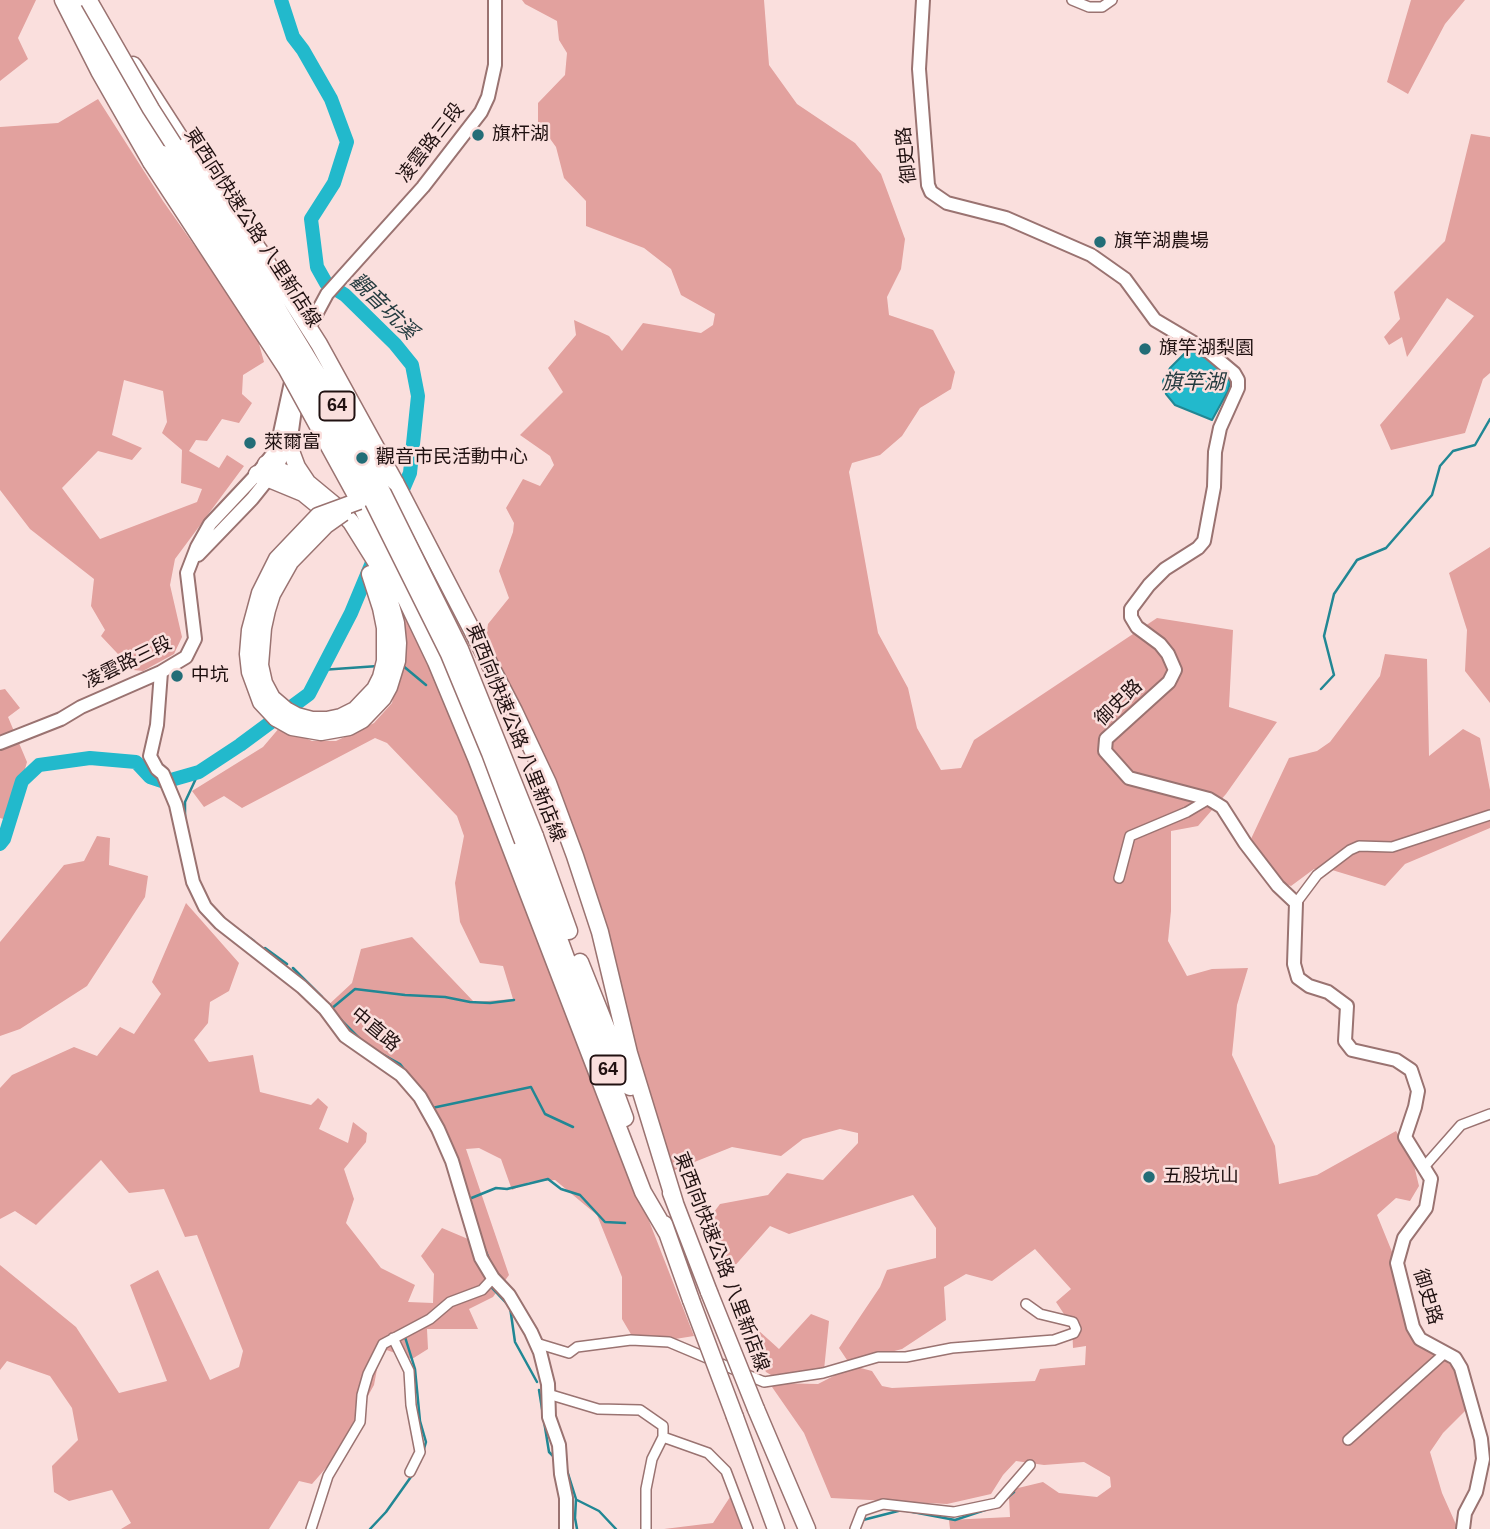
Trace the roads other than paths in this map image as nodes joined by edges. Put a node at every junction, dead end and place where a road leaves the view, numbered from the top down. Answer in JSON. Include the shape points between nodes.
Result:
{"nodes":[{"id":1,"x":63,"y":0,"type":"edge"},
{"id":2,"x":84,"y":0,"type":"edge"},
{"id":3,"x":495,"y":0,"type":"edge"},
{"id":4,"x":923,"y":0,"type":"edge"},
{"id":5,"x":1072,"y":0,"type":"edge"},
{"id":6,"x":1112,"y":0,"type":"edge"},
{"id":7,"x":157,"y":158,"type":"junction"},
{"id":8,"x":303,"y":342,"type":"junction"},
{"id":9,"x":291,"y":438,"type":"junction"},
{"id":10,"x":267,"y":472,"type":"junction"},
{"id":11,"x":395,"y":482,"type":"junction"},
{"id":12,"x":309,"y":484,"type":"junction"},
{"id":13,"x":359,"y":501,"type":"junction"},
{"id":14,"x":357,"y":539,"type":"junction"},
{"id":15,"x":162,"y":672,"type":"junction"},
{"id":16,"x":0,"y":743,"type":"edge"},
{"id":17,"x":1209,"y":799,"type":"junction"},
{"id":18,"x":1490,"y":816,"type":"edge"},
{"id":19,"x":522,"y":841,"type":"junction"},
{"id":20,"x":1119,"y":878,"type":"dead end"},
{"id":21,"x":1296,"y":903,"type":"junction"},
{"id":22,"x":1490,"y":1114,"type":"edge"},
{"id":23,"x":1424,"y":1167,"type":"junction"},
{"id":24,"x":675,"y":1203,"type":"junction"},
{"id":25,"x":493,"y":1278,"type":"junction"},
{"id":26,"x":1026,"y":1304,"type":"dead end"},
{"id":27,"x":531,"y":1332,"type":"junction"},
{"id":28,"x":393,"y":1338,"type":"junction"},
{"id":29,"x":1445,"y":1353,"type":"junction"},
{"id":30,"x":548,"y":1394,"type":"junction"},
{"id":31,"x":663,"y":1437,"type":"junction"},
{"id":32,"x":1348,"y":1440,"type":"dead end"},
{"id":33,"x":1030,"y":1465,"type":"dead end"},
{"id":34,"x":410,"y":1472,"type":"dead end"},
{"id":35,"x":311,"y":1529,"type":"edge"},
{"id":36,"x":566,"y":1529,"type":"edge"},
{"id":37,"x":646,"y":1529,"type":"edge"},
{"id":38,"x":748,"y":1529,"type":"edge"},
{"id":39,"x":776,"y":1529,"type":"edge"},
{"id":40,"x":807,"y":1529,"type":"edge"},
{"id":41,"x":855,"y":1529,"type":"edge"},
{"id":42,"x":1463,"y":1529,"type":"edge"}],
"edges":[{"from":1,"to":7,"type":"highway","via":[[99,71]]},
{"from":2,"to":7,"type":"highway","name":"東西向快速公路 八里新店線","number":"64"},
{"from":2,"to":11,"type":"highway","bridge":true,"via":[[261,253],[319,344]]},
{"from":2,"to":19,"type":"highway","name":"東西向快速公路 八里新店線","number":"64","bridge":true,"via":[[352,431],[460,649]]},
{"from":3,"to":8,"type":"street","name":"凌雲路三段","via":[[495,65],[481,112],[423,187],[327,294]]},
{"from":4,"to":17,"type":"street","name":"御史路","via":[[919,69],[931,192],[947,203],[1006,218],[1091,255],[1125,279],[1154,320],[1209,352],[1238,380],[1220,428],[1204,541],[1166,569],[1131,608],[1137,627],[1160,644],[1175,670],[1169,682],[1104,745],[1129,778]]},
{"from":5,"to":6,"type":"street","via":[[1089,7],[1102,7]]},
{"from":7,"to":13,"type":"highway","bridge":true,"via":[[286,368]]},
{"from":7,"to":19,"type":"highway","name":"東西向快速公路 八里新店線","number":"64","bridge":true,"via":[[239,268],[341,437],[449,654]]},
{"from":8,"to":9,"type":"street","name":"凌雲路三段"},
{"from":8,"to":10,"type":"street","name":"凌雲路三段"},
{"from":9,"to":10,"type":"street","name":"凌雲路三段"},
{"from":9,"to":12,"type":"highway","via":[[297,467]]},
{"from":10,"to":12,"type":"highway"},
{"from":10,"to":14,"type":"highway","via":[[320,506]]},
{"from":10,"to":15,"type":"street","name":"凌雲路三段","via":[[210,524],[197,547],[187,573],[195,639],[186,657]]},
{"from":11,"to":13,"type":"highway","bridge":true},
{"from":11,"to":24,"type":"highway","via":[[548,783],[600,932],[629,1053]]},
{"from":12,"to":14,"type":"highway","via":[[338,508]]},
{"from":13,"to":14,"type":"highway","bridge":true,"via":[[318,516],[290,544],[268,575],[254,612],[248,654],[254,688],[270,712],[292,727],[321,732],[349,727],[374,710],[394,677],[398,643],[392,603],[376,562]]},
{"from":13,"to":19,"type":"highway"},
{"from":15,"to":16,"type":"street","name":"凌雲路三段"},
{"from":15,"to":25,"type":"street","name":"中直路","via":[[150,756],[176,805],[193,882],[205,907],[326,1009],[345,1036],[401,1075],[420,1097],[452,1161],[470,1227]]},
{"from":17,"to":20,"type":"street","via":[[1130,836]]},
{"from":17,"to":21,"type":"street","via":[[1222,807],[1278,886]]},
{"from":18,"to":21,"type":"street","via":[[1392,847],[1350,850],[1317,875]]},
{"from":19,"to":24,"type":"highway","name":"東西向快速公路 八里新店線","number":"64","via":[[575,950]]},
{"from":19,"to":39,"type":"highway","name":"東西向快速公路 八里新店線","number":"64","bridge":true},
{"from":21,"to":23,"type":"street","name":"御史路","via":[[1294,964],[1298,978],[1347,1006],[1345,1041],[1352,1049],[1396,1060],[1411,1069],[1418,1091],[1405,1137]]},
{"from":22,"to":23,"type":"street","via":[[1461,1125]]},
{"from":23,"to":29,"type":"street","name":"御史路","via":[[1431,1179],[1426,1208],[1404,1238],[1397,1264],[1413,1327],[1420,1339]]},
{"from":24,"to":40,"type":"highway","name":"東西向快速公路 八里新店線","number":"64","bridge":true},
{"from":25,"to":27,"type":"street","name":"中直路"},
{"from":25,"to":28,"type":"street","via":[[482,1290],[450,1302],[430,1319]]},
{"from":26,"to":27,"type":"street","via":[[1040,1314],[1073,1322],[1076,1329],[1054,1340],[878,1357],[823,1373],[764,1382],[669,1342],[631,1340],[578,1347],[569,1353],[537,1345]]},
{"from":27,"to":30,"type":"street","name":"中直路"},
{"from":28,"to":34,"type":"street","via":[[409,1371],[420,1452]]},
{"from":28,"to":35,"type":"street","via":[[383,1344],[368,1374],[360,1422],[328,1476]]},
{"from":29,"to":32,"type":"street"},
{"from":29,"to":42,"type":"street","name":"御史路","via":[[1461,1368],[1481,1439],[1483,1459]]},
{"from":30,"to":31,"type":"street","via":[[598,1409],[640,1410],[663,1426]]},
{"from":30,"to":36,"type":"street","name":"中直路","via":[[559,1445]]},
{"from":31,"to":37,"type":"street","via":[[646,1489]]},
{"from":31,"to":38,"type":"street","via":[[708,1453],[726,1471]]},
{"from":33,"to":41,"type":"street","via":[[997,1503],[954,1512],[883,1504],[862,1511]]}]}
